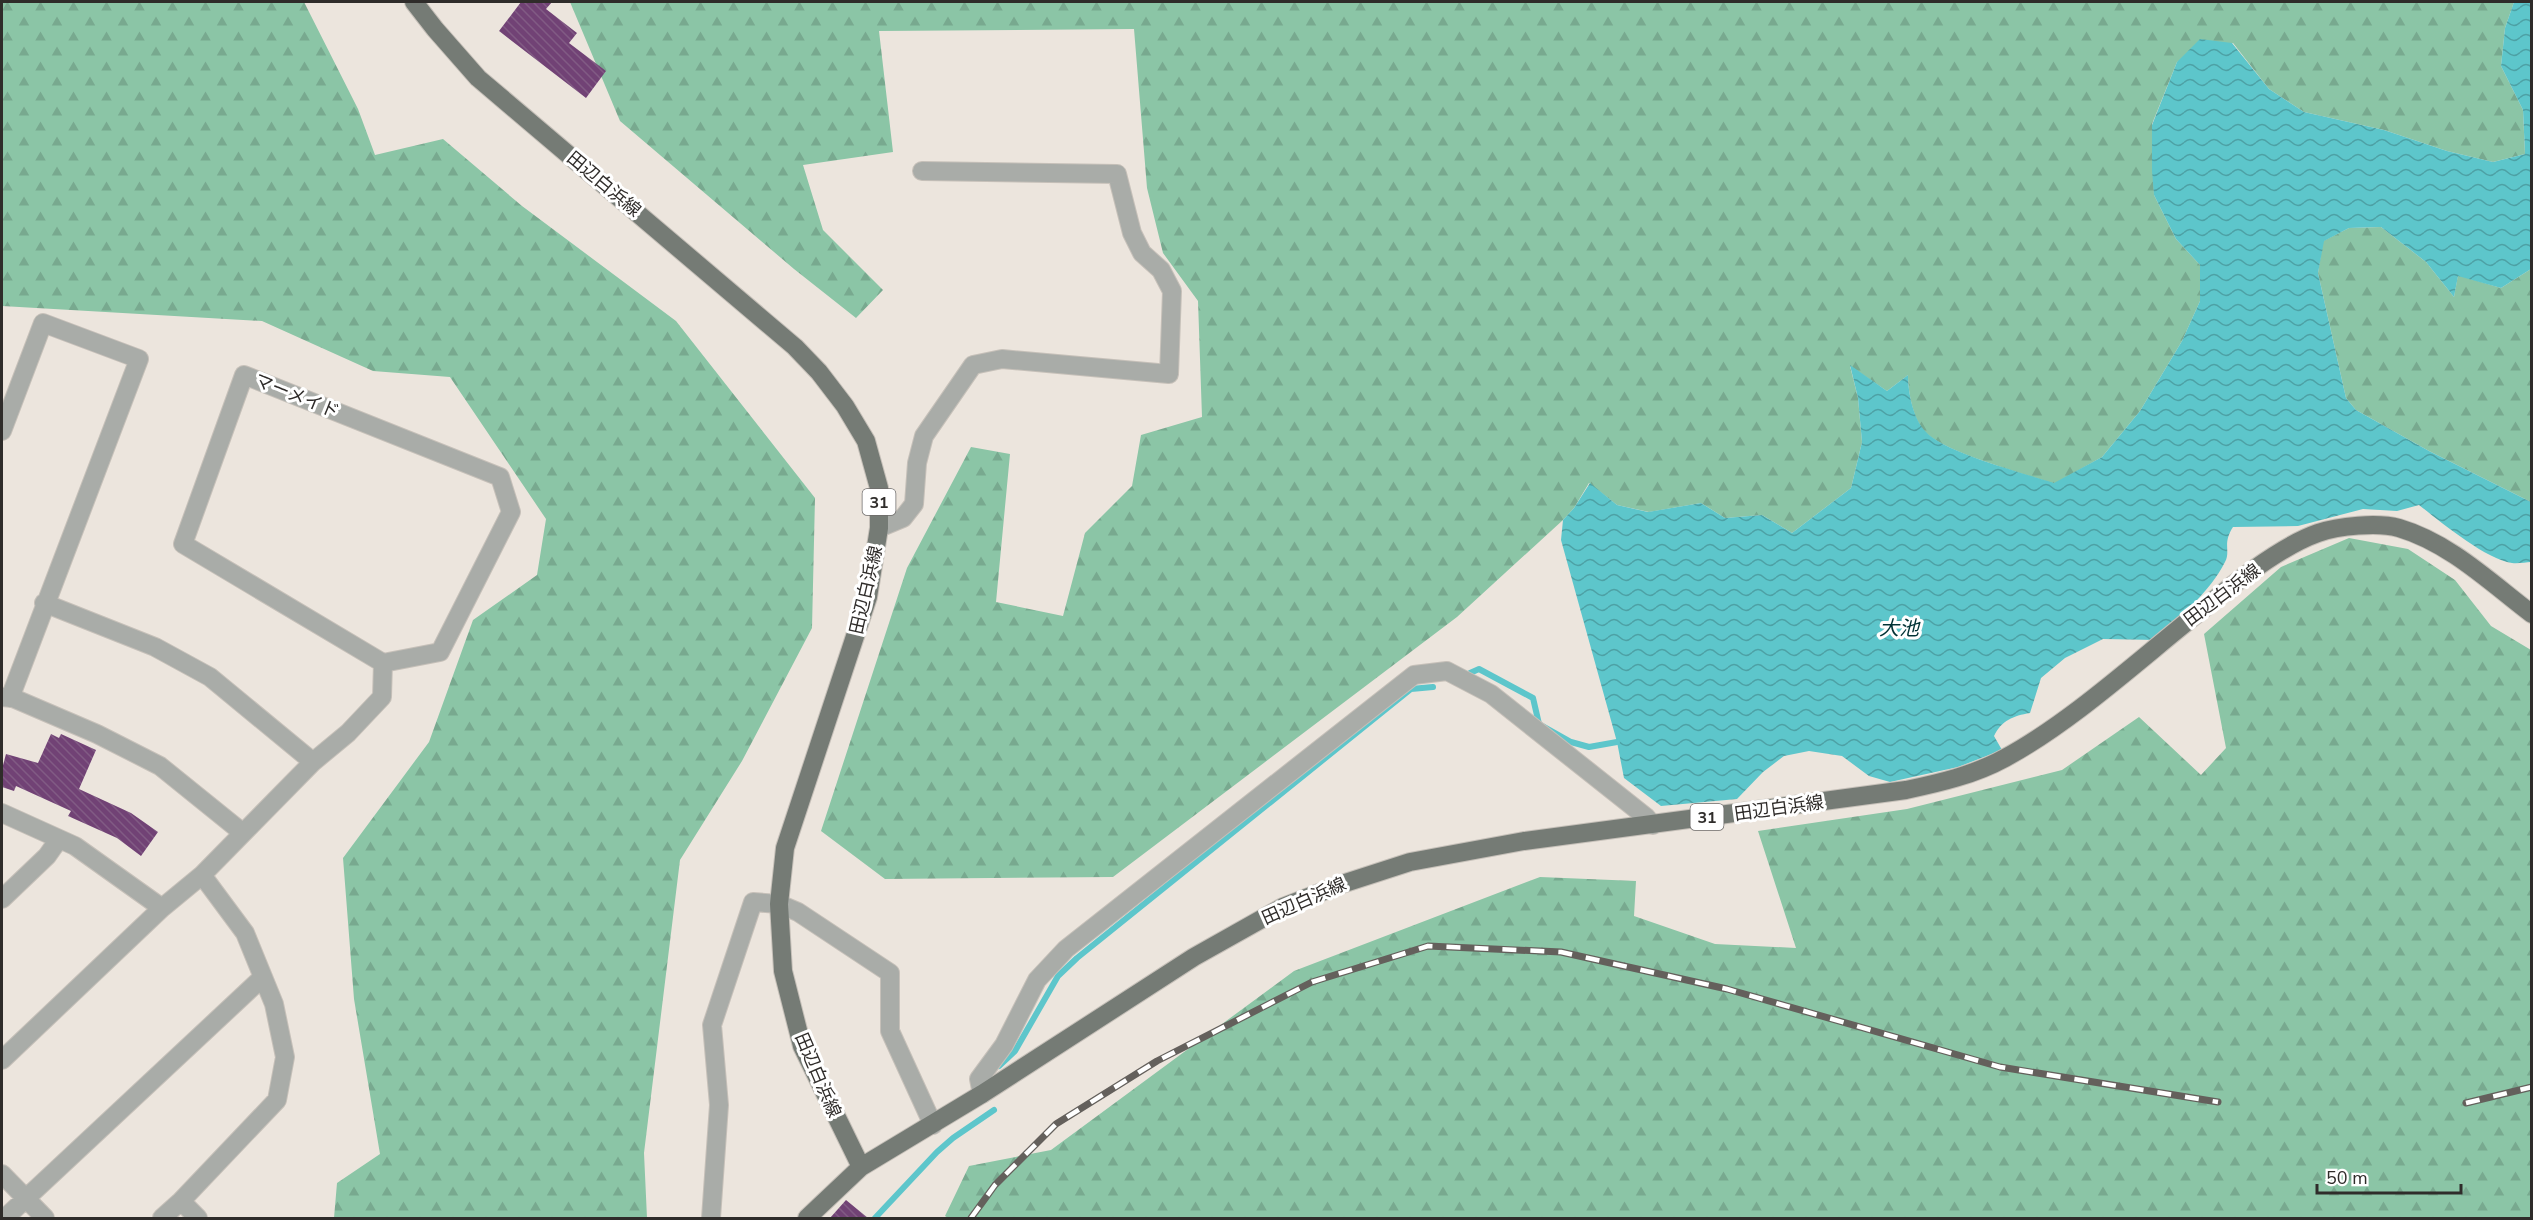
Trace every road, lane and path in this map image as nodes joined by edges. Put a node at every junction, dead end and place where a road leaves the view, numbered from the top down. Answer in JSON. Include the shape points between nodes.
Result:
{"nodes":[{"id":1,"x":414,"y":2,"type":"edge"},
{"id":2,"x":922,"y":171,"type":"dead end"},
{"id":3,"x":2,"y":431,"type":"edge"},
{"id":4,"x":879,"y":528,"type":"junction"},
{"id":5,"x":44,"y":603,"type":"junction"},
{"id":6,"x":2532,"y":614,"type":"edge"},
{"id":7,"x":382,"y":663,"type":"junction"},
{"id":8,"x":6,"y":698,"type":"edge"},
{"id":9,"x":313,"y":762,"type":"junction"},
{"id":10,"x":2,"y":813,"type":"edge"},
{"id":11,"x":1653,"y":825,"type":"junction"},
{"id":12,"x":243,"y":833,"type":"junction"},
{"id":13,"x":59,"y":839,"type":"junction"},
{"id":14,"x":202,"y":875,"type":"junction"},
{"id":15,"x":2,"y":900,"type":"edge"},
{"id":16,"x":779,"y":904,"type":"junction"},
{"id":17,"x":162,"y":908,"type":"junction"},
{"id":18,"x":263,"y":977,"type":"junction"},
{"id":19,"x":2,"y":1060,"type":"edge"},
{"id":20,"x":982,"y":1094,"type":"junction"},
{"id":21,"x":933,"y":1125,"type":"junction"},
{"id":22,"x":861,"y":1167,"type":"junction"},
{"id":23,"x":2,"y":1174,"type":"edge"},
{"id":24,"x":26,"y":1199,"type":"junction"},
{"id":25,"x":182,"y":1201,"type":"junction"},
{"id":26,"x":5,"y":1218,"type":"edge"},
{"id":27,"x":45,"y":1218,"type":"edge"},
{"id":28,"x":162,"y":1218,"type":"edge"},
{"id":29,"x":198,"y":1218,"type":"edge"},
{"id":30,"x":711,"y":1218,"type":"edge"},
{"id":31,"x":807,"y":1218,"type":"edge"}],
"edges":[{"from":1,"to":4,"type":"main road","name":"田辺白浜線","number":"31","via":[[478,78],[795,347],[819,372],[866,441],[879,488]]},
{"from":2,"to":4,"type":"street","via":[[1117,174],[1132,233],[1142,254],[1161,270],[1172,291],[1169,374],[1002,359],[973,365],[924,436],[914,504],[903,518]]},
{"from":3,"to":5,"type":"street","via":[[43,323],[139,359]]},
{"from":4,"to":16,"type":"main road","name":"田辺白浜線","number":"31","via":[[868,597],[785,848]]},
{"from":5,"to":8,"type":"street"},
{"from":5,"to":9,"type":"street","via":[[155,647],[210,677]]},
{"from":6,"to":11,"type":"main road","name":"田辺白浜線","number":"31","via":[[2479,572],[2436,545],[2397,528],[2357,525],[2318,533],[2239,580],[2061,722],[2004,759],[1951,780],[1906,790]]},
{"from":7,"to":7,"type":"street","name":"マーメイド","via":[[440,652],[511,512],[500,477],[244,375],[183,544]]},
{"from":7,"to":9,"type":"street","via":[[382,697]]},
{"from":8,"to":12,"type":"street","via":[[97,734],[160,766]]},
{"from":9,"to":12,"type":"street"},
{"from":10,"to":13,"type":"street"},
{"from":11,"to":20,"type":"main road","name":"田辺白浜線","number":"31","via":[[1410,862],[1283,907],[1194,957]]},
{"from":11,"to":20,"type":"street","via":[[1491,694],[1447,671],[1414,675],[1066,949],[1037,980],[1004,1046],[979,1078]]},
{"from":12,"to":14,"type":"street"},
{"from":13,"to":15,"type":"street"},
{"from":13,"to":17,"type":"street","via":[[95,859]]},
{"from":14,"to":17,"type":"street"},
{"from":14,"to":18,"type":"street","via":[[245,933]]},
{"from":16,"to":21,"type":"street","via":[[798,912],[890,973],[890,1031]]},
{"from":16,"to":22,"type":"main road","name":"田辺白浜線","number":"31","via":[[783,971],[802,1046]]},
{"from":16,"to":30,"type":"street","via":[[753,902],[712,1025],[719,1105]]},
{"from":17,"to":19,"type":"street"},
{"from":18,"to":24,"type":"street"},
{"from":18,"to":25,"type":"street","via":[[274,1004],[285,1057],[277,1100]]},
{"from":20,"to":21,"type":"main road","name":"田辺白浜線","number":"31"},
{"from":21,"to":22,"type":"main road","name":"田辺白浜線","number":"31"},
{"from":22,"to":31,"type":"main road","name":"田辺白浜線","number":"31"},
{"from":23,"to":24,"type":"street"},
{"from":24,"to":26,"type":"street"},
{"from":24,"to":27,"type":"street"},
{"from":25,"to":28,"type":"street"},
{"from":25,"to":29,"type":"street"}]}
